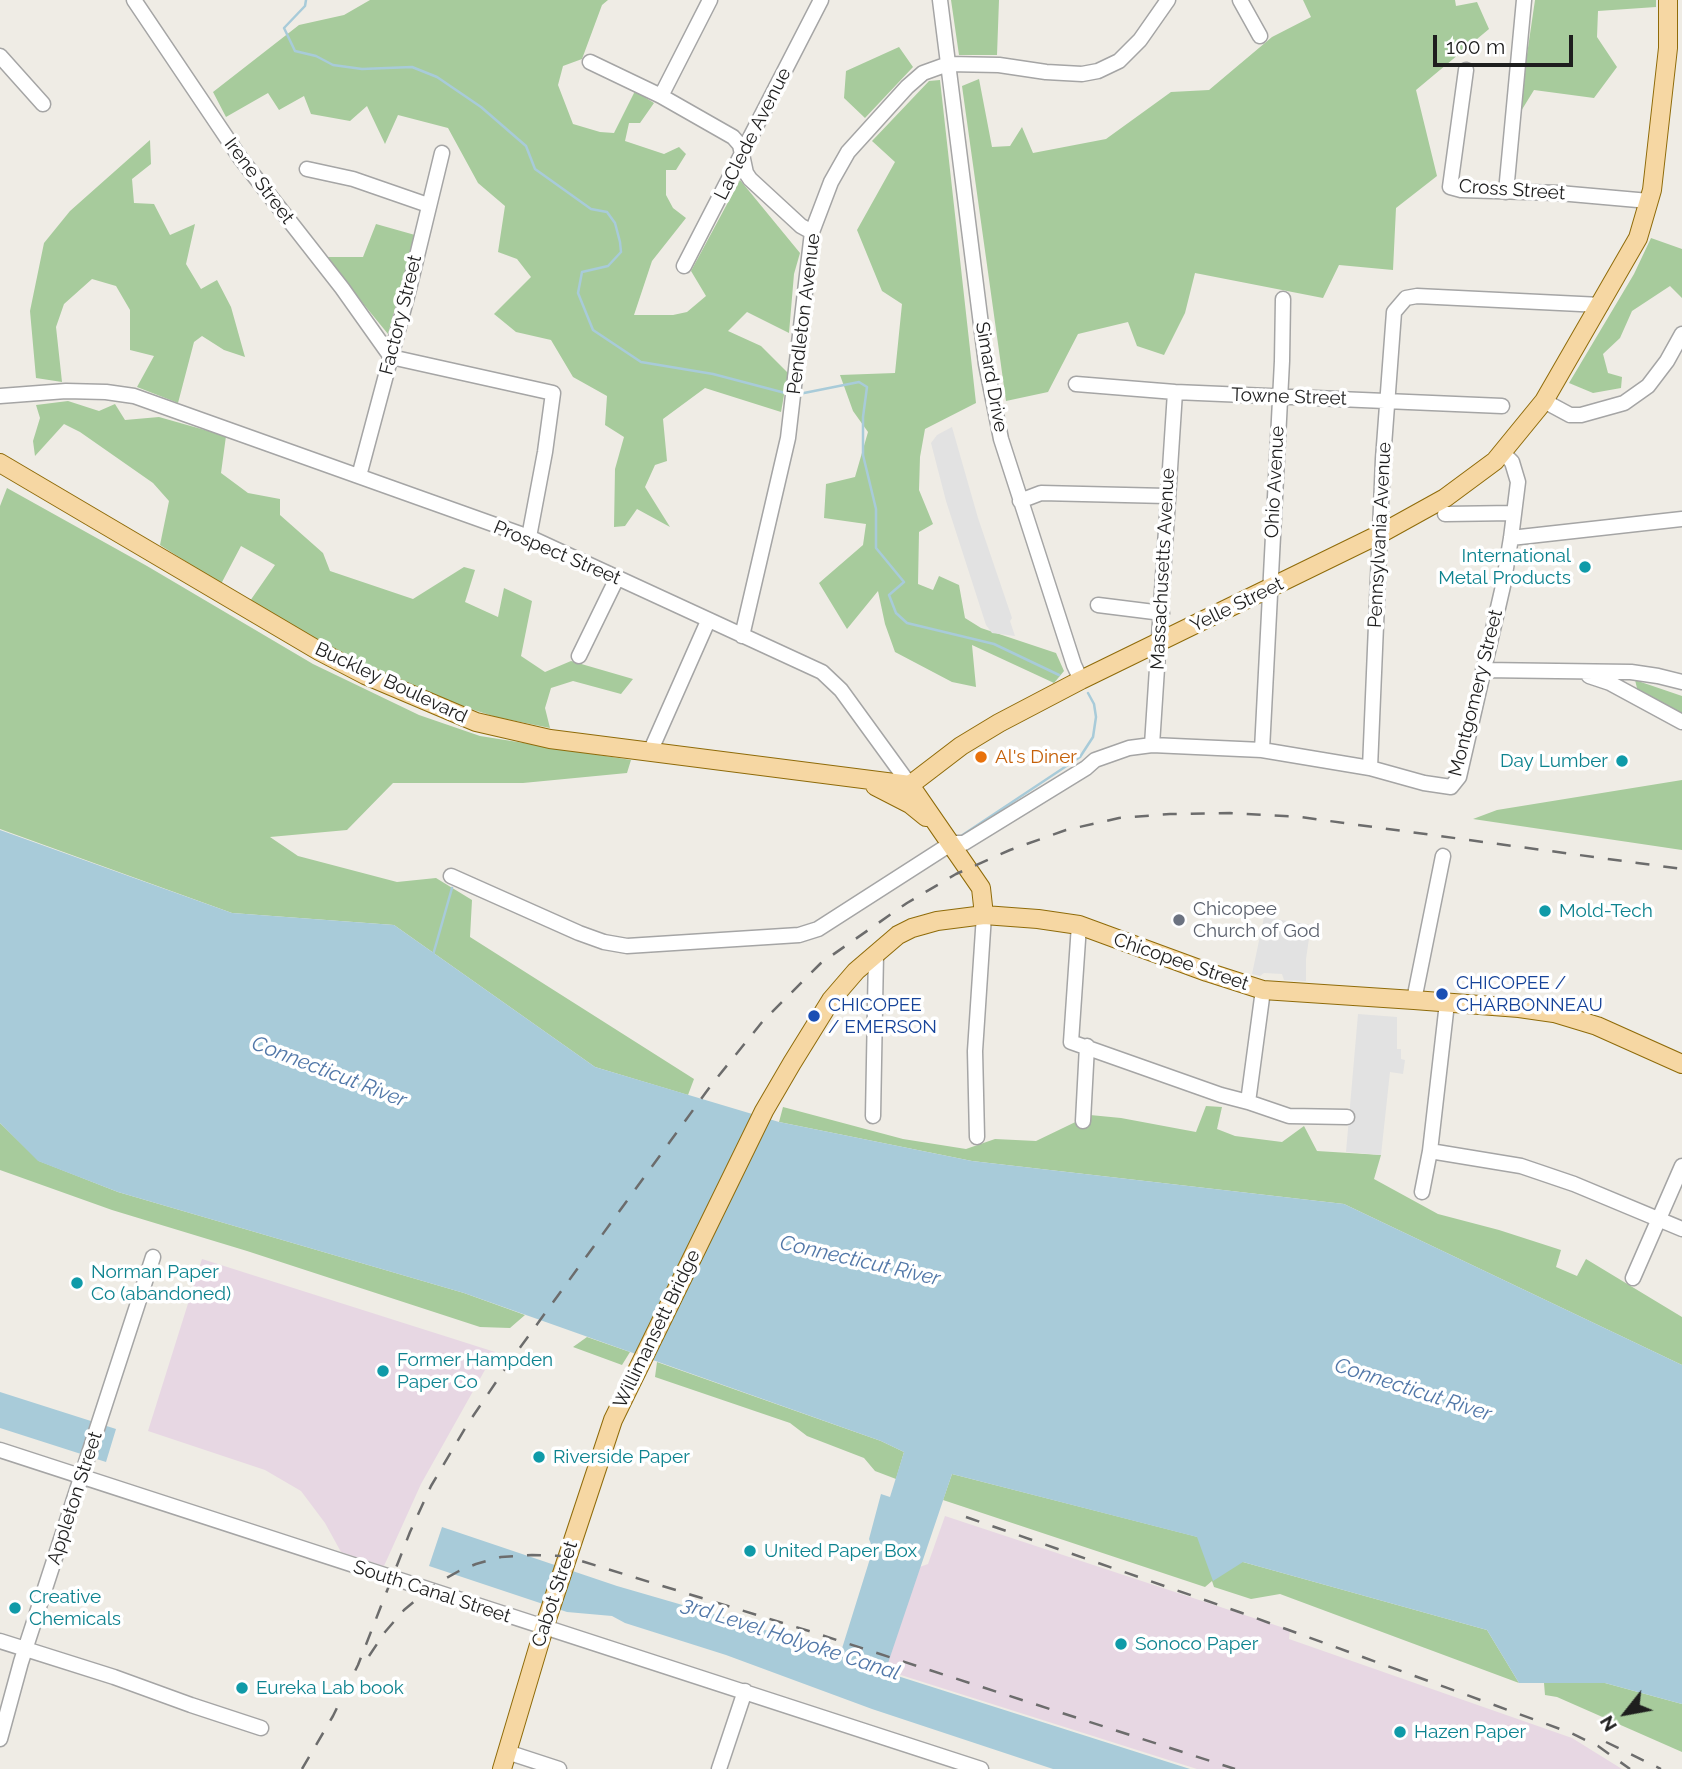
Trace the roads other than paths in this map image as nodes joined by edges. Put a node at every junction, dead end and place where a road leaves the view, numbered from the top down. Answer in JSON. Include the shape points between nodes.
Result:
{"nodes":[{"id":1,"x":134,"y":0,"type":"edge"},
{"id":2,"x":709,"y":0,"type":"edge"},
{"id":3,"x":821,"y":0,"type":"edge"},
{"id":4,"x":940,"y":0,"type":"edge"},
{"id":5,"x":1168,"y":0,"type":"edge"},
{"id":6,"x":1240,"y":0,"type":"edge"},
{"id":7,"x":1524,"y":0,"type":"edge"},
{"id":8,"x":1668,"y":0,"type":"edge"},
{"id":9,"x":1260,"y":36,"type":"dead end"},
{"id":10,"x":0,"y":56,"type":"edge"},
{"id":11,"x":590,"y":62,"type":"dead end"},
{"id":12,"x":948,"y":64,"type":"junction"},
{"id":13,"x":1466,"y":70,"type":"dead end"},
{"id":14,"x":662,"y":96,"type":"junction"},
{"id":15,"x":43,"y":104,"type":"dead end"},
{"id":16,"x":442,"y":153,"type":"dead end"},
{"id":17,"x":743,"y":155,"type":"junction"},
{"id":18,"x":307,"y":169,"type":"dead end"},
{"id":19,"x":1506,"y":192,"type":"junction"},
{"id":20,"x":1649,"y":201,"type":"junction"},
{"id":21,"x":428,"y":205,"type":"junction"},
{"id":22,"x":812,"y":232,"type":"junction"},
{"id":23,"x":684,"y":266,"type":"dead end"},
{"id":24,"x":1283,"y":299,"type":"dead end"},
{"id":25,"x":1601,"y":304,"type":"junction"},
{"id":26,"x":1682,"y":334,"type":"edge"},
{"id":27,"x":391,"y":357,"type":"junction"},
{"id":28,"x":1076,"y":384,"type":"dead end"},
{"id":29,"x":1175,"y":392,"type":"junction"},
{"id":30,"x":0,"y":397,"type":"edge"},
{"id":31,"x":1280,"y":397,"type":"junction"},
{"id":32,"x":1387,"y":400,"type":"junction"},
{"id":33,"x":1544,"y":401,"type":"junction"},
{"id":34,"x":1502,"y":406,"type":"dead end"},
{"id":35,"x":1503,"y":453,"type":"junction"},
{"id":36,"x":0,"y":463,"type":"edge"},
{"id":37,"x":359,"y":477,"type":"junction"},
{"id":38,"x":1167,"y":496,"type":"junction"},
{"id":39,"x":1020,"y":501,"type":"junction"},
{"id":40,"x":1514,"y":513,"type":"junction"},
{"id":41,"x":1445,"y":514,"type":"dead end"},
{"id":42,"x":1682,"y":519,"type":"edge"},
{"id":43,"x":1380,"y":534,"type":"junction"},
{"id":44,"x":528,"y":537,"type":"junction"},
{"id":45,"x":1511,"y":538,"type":"junction"},
{"id":46,"x":617,"y":578,"type":"junction"},
{"id":47,"x":1270,"y":588,"type":"junction"},
{"id":48,"x":1098,"y":605,"type":"dead end"},
{"id":49,"x":1161,"y":613,"type":"junction"},
{"id":50,"x":708,"y":621,"type":"junction"},
{"id":51,"x":742,"y":636,"type":"junction"},
{"id":52,"x":1159,"y":643,"type":"junction"},
{"id":53,"x":579,"y":656,"type":"dead end"},
{"id":54,"x":1483,"y":670,"type":"junction"},
{"id":55,"x":1576,"y":671,"type":"junction"},
{"id":56,"x":1081,"y":680,"type":"junction"},
{"id":57,"x":1682,"y":682,"type":"edge"},
{"id":58,"x":1682,"y":722,"type":"edge"},
{"id":59,"x":1152,"y":745,"type":"junction"},
{"id":60,"x":1262,"y":750,"type":"junction"},
{"id":61,"x":650,"y":752,"type":"junction"},
{"id":62,"x":1370,"y":768,"type":"junction"},
{"id":63,"x":856,"y":778,"type":"junction"},
{"id":64,"x":911,"y":786,"type":"junction"},
{"id":65,"x":947,"y":837,"type":"junction"},
{"id":66,"x":1443,"y":856,"type":"dead end"},
{"id":67,"x":451,"y":876,"type":"dead end"},
{"id":68,"x":984,"y":915,"type":"junction"},
{"id":69,"x":1079,"y":925,"type":"junction"},
{"id":70,"x":876,"y":953,"type":"junction"},
{"id":71,"x":1263,"y":990,"type":"junction"},
{"id":72,"x":1414,"y":1000,"type":"junction"},
{"id":73,"x":1447,"y":1003,"type":"junction"},
{"id":74,"x":1087,"y":1046,"type":"junction"},
{"id":75,"x":1682,"y":1064,"type":"edge"},
{"id":76,"x":1248,"y":1102,"type":"junction"},
{"id":77,"x":764,"y":1111,"type":"joint"},
{"id":78,"x":873,"y":1116,"type":"dead end"},
{"id":79,"x":1347,"y":1117,"type":"dead end"},
{"id":80,"x":1083,"y":1121,"type":"dead end"},
{"id":81,"x":977,"y":1137,"type":"dead end"},
{"id":82,"x":1430,"y":1151,"type":"junction"},
{"id":83,"x":1682,"y":1166,"type":"edge"},
{"id":84,"x":1422,"y":1192,"type":"dead end"},
{"id":85,"x":1659,"y":1219,"type":"junction"},
{"id":86,"x":1682,"y":1229,"type":"edge"},
{"id":87,"x":153,"y":1258,"type":"dead end"},
{"id":88,"x":1633,"y":1278,"type":"dead end"},
{"id":89,"x":613,"y":1420,"type":"joint"},
{"id":90,"x":0,"y":1450,"type":"edge"},
{"id":91,"x":84,"y":1472,"type":"junction"},
{"id":92,"x":546,"y":1623,"type":"junction"},
{"id":93,"x":0,"y":1641,"type":"edge"},
{"id":94,"x":25,"y":1650,"type":"junction"},
{"id":95,"x":745,"y":1691,"type":"junction"},
{"id":96,"x":261,"y":1728,"type":"dead end"},
{"id":97,"x":0,"y":1739,"type":"edge"},
{"id":98,"x":505,"y":1760,"type":"edge"},
{"id":99,"x":942,"y":1763,"type":"edge"},
{"id":100,"x":559,"y":1769,"type":"edge"},
{"id":101,"x":719,"y":1769,"type":"edge"},
{"id":102,"x":981,"y":1769,"type":"edge"}],
"edges":[{"from":1,"to":27,"type":"street","name":"Irene Street","via":[[241,159]]},
{"from":2,"to":14,"type":"street"},
{"from":3,"to":17,"type":"street","name":"LaClede Avenue"},
{"from":4,"to":12,"type":"street"},
{"from":5,"to":12,"type":"street","via":[[1140,40],[1119,61],[1098,71],[1082,74]]},
{"from":6,"to":9,"type":"street"},
{"from":7,"to":19,"type":"street"},
{"from":8,"to":20,"type":"main road","via":[[1668,48]]},
{"from":10,"to":15,"type":"street"},
{"from":11,"to":14,"type":"street"},
{"from":12,"to":22,"type":"street","name":"Pendleton Avenue","via":[[923,72],[848,152]]},
{"from":12,"to":39,"type":"street","name":"Simard Drive","via":[[986,364],[1001,439]]},
{"from":13,"to":19,"type":"street","name":"Cross Street","via":[[1450,187]]},
{"from":14,"to":17,"type":"street","via":[[733,137]]},
{"from":16,"to":21,"type":"street","name":"Factory Street"},
{"from":17,"to":22,"type":"street","via":[[750,179]]},
{"from":17,"to":23,"type":"street","name":"LaClede Avenue"},
{"from":18,"to":21,"type":"street","via":[[353,179]]},
{"from":19,"to":20,"type":"street","name":"Cross Street"},
{"from":20,"to":25,"type":"main road","via":[[1633,250]]},
{"from":21,"to":27,"type":"street","name":"Factory Street"},
{"from":22,"to":51,"type":"street","name":"Pendleton Avenue","via":[[788,438]]},
{"from":24,"to":31,"type":"street","name":"Ohio Avenue"},
{"from":25,"to":32,"type":"street","name":"Pennsylvania Avenue","via":[[1406,298],[1394,312]]},
{"from":25,"to":33,"type":"main road"},
{"from":26,"to":33,"type":"street","via":[[1648,386],[1624,403],[1570,415]]},
{"from":27,"to":37,"type":"street","name":"Factory Street"},
{"from":27,"to":44,"type":"street","via":[[554,393]]},
{"from":28,"to":29,"type":"street","name":"Towne Street"},
{"from":29,"to":31,"type":"street","name":"Towne Street"},
{"from":29,"to":38,"type":"street","name":"Massachusetts Avenue"},
{"from":30,"to":37,"type":"street","name":"Prospect Street","via":[[66,391],[134,396]]},
{"from":31,"to":32,"type":"street","name":"Towne Street"},
{"from":31,"to":47,"type":"street","name":"Ohio Avenue"},
{"from":32,"to":34,"type":"street","name":"Towne Street"},
{"from":32,"to":43,"type":"street","name":"Pennsylvania Avenue"},
{"from":33,"to":35,"type":"main road","name":"Yelle Street"},
{"from":35,"to":40,"type":"street","name":"Montgomery Street","via":[[1516,469]]},
{"from":35,"to":43,"type":"main road","name":"Yelle Street","via":[[1445,498]]},
{"from":36,"to":61,"type":"main road","name":"Buckley Boulevard","via":[[265,620],[365,675],[439,708],[550,739]]},
{"from":37,"to":44,"type":"street","name":"Prospect Street"},
{"from":38,"to":39,"type":"street","via":[[1041,494]]},
{"from":38,"to":49,"type":"street","name":"Massachusetts Avenue"},
{"from":39,"to":56,"type":"street","name":"Simard Drive"},
{"from":40,"to":41,"type":"street"},
{"from":40,"to":45,"type":"street","name":"Montgomery Street"},
{"from":42,"to":45,"type":"street"},
{"from":43,"to":47,"type":"main road","name":"Yelle Street"},
{"from":43,"to":62,"type":"street","name":"Pennsylvania Avenue"},
{"from":44,"to":46,"type":"street","name":"Prospect Street"},
{"from":45,"to":54,"type":"street","name":"Montgomery Street"},
{"from":46,"to":50,"type":"street","name":"Prospect Street"},
{"from":46,"to":53,"type":"street"},
{"from":47,"to":52,"type":"main road","name":"Yelle Street"},
{"from":47,"to":60,"type":"street","name":"Ohio Avenue"},
{"from":48,"to":49,"type":"street"},
{"from":49,"to":52,"type":"street","name":"Massachusetts Avenue"},
{"from":50,"to":51,"type":"street","name":"Prospect Street"},
{"from":50,"to":61,"type":"street"},
{"from":51,"to":64,"type":"street","name":"Prospect Street","via":[[831,678]]},
{"from":52,"to":56,"type":"main road","name":"Yelle Street"},
{"from":52,"to":59,"type":"street","name":"Massachusetts Avenue"},
{"from":54,"to":55,"type":"street"},
{"from":54,"to":62,"type":"street","name":"Montgomery Street","via":[[1455,783],[1444,788]]},
{"from":55,"to":57,"type":"street","via":[[1631,672]]},
{"from":55,"to":58,"type":"street","via":[[1610,683]]},
{"from":56,"to":64,"type":"main road","name":"Yelle Street","via":[[961,746]]},
{"from":59,"to":60,"type":"street","name":"Montgomery Street"},
{"from":59,"to":65,"type":"street","name":"Montgomery Street","via":[[1095,760],[964,843]]},
{"from":60,"to":62,"type":"street","name":"Montgomery Street"},
{"from":61,"to":63,"type":"main road","name":"Buckley Boulevard"},
{"from":63,"to":64,"type":"main road","name":"Buckley Boulevard"},
{"from":63,"to":65,"type":"main road","via":[[910,804]]},
{"from":64,"to":65,"type":"main road","name":"Prospect Street"},
{"from":65,"to":67,"type":"street","name":"Montgomery Street","via":[[818,929],[799,935],[724,941],[627,946],[604,942]]},
{"from":65,"to":68,"type":"main road","name":"Prospect Street","via":[[981,888]]},
{"from":66,"to":72,"type":"street"},
{"from":68,"to":69,"type":"main road","name":"Chicopee Street"},
{"from":68,"to":70,"type":"main road","name":"Chicopee Street","via":[[912,928]]},
{"from":68,"to":81,"type":"street","via":[[975,1051]]},
{"from":69,"to":71,"type":"main road","name":"Chicopee Street"},
{"from":69,"to":74,"type":"street","via":[[1071,1042]]},
{"from":70,"to":77,"type":"main road","name":"Chicopee Street","via":[[831,1000]]},
{"from":70,"to":78,"type":"street"},
{"from":71,"to":72,"type":"main road","name":"Chicopee Street"},
{"from":71,"to":76,"type":"street"},
{"from":72,"to":73,"type":"main road","name":"Chicopee Street"},
{"from":73,"to":75,"type":"main road","name":"Chicopee Street","via":[[1554,1013],[1597,1026]]},
{"from":73,"to":82,"type":"street"},
{"from":74,"to":76,"type":"street"},
{"from":74,"to":80,"type":"street"},
{"from":76,"to":79,"type":"street","via":[[1289,1116]]},
{"from":77,"to":89,"type":"main road","name":"Willimansett Bridge"},
{"from":82,"to":84,"type":"street"},
{"from":82,"to":85,"type":"street","via":[[1521,1166]]},
{"from":83,"to":85,"type":"street"},
{"from":85,"to":86,"type":"street"},
{"from":85,"to":88,"type":"street"},
{"from":87,"to":91,"type":"street","name":"Appleton Street"},
{"from":89,"to":92,"type":"main road","name":"Cabot Street"},
{"from":90,"to":91,"type":"street","name":"South Canal Street"},
{"from":91,"to":92,"type":"street","name":"South Canal Street"},
{"from":91,"to":94,"type":"street","name":"Appleton Street"},
{"from":92,"to":95,"type":"street","name":"South Canal Street"},
{"from":92,"to":98,"type":"main road","name":"Cabot Street"},
{"from":93,"to":94,"type":"street"},
{"from":94,"to":96,"type":"street"},
{"from":94,"to":97,"type":"street","name":"Appleton Street"},
{"from":95,"to":99,"type":"street","name":"South Canal Street"},
{"from":95,"to":101,"type":"street"},
{"from":98,"to":100,"type":"street"},
{"from":99,"to":102,"type":"street","name":"South Canal Street"}]}
